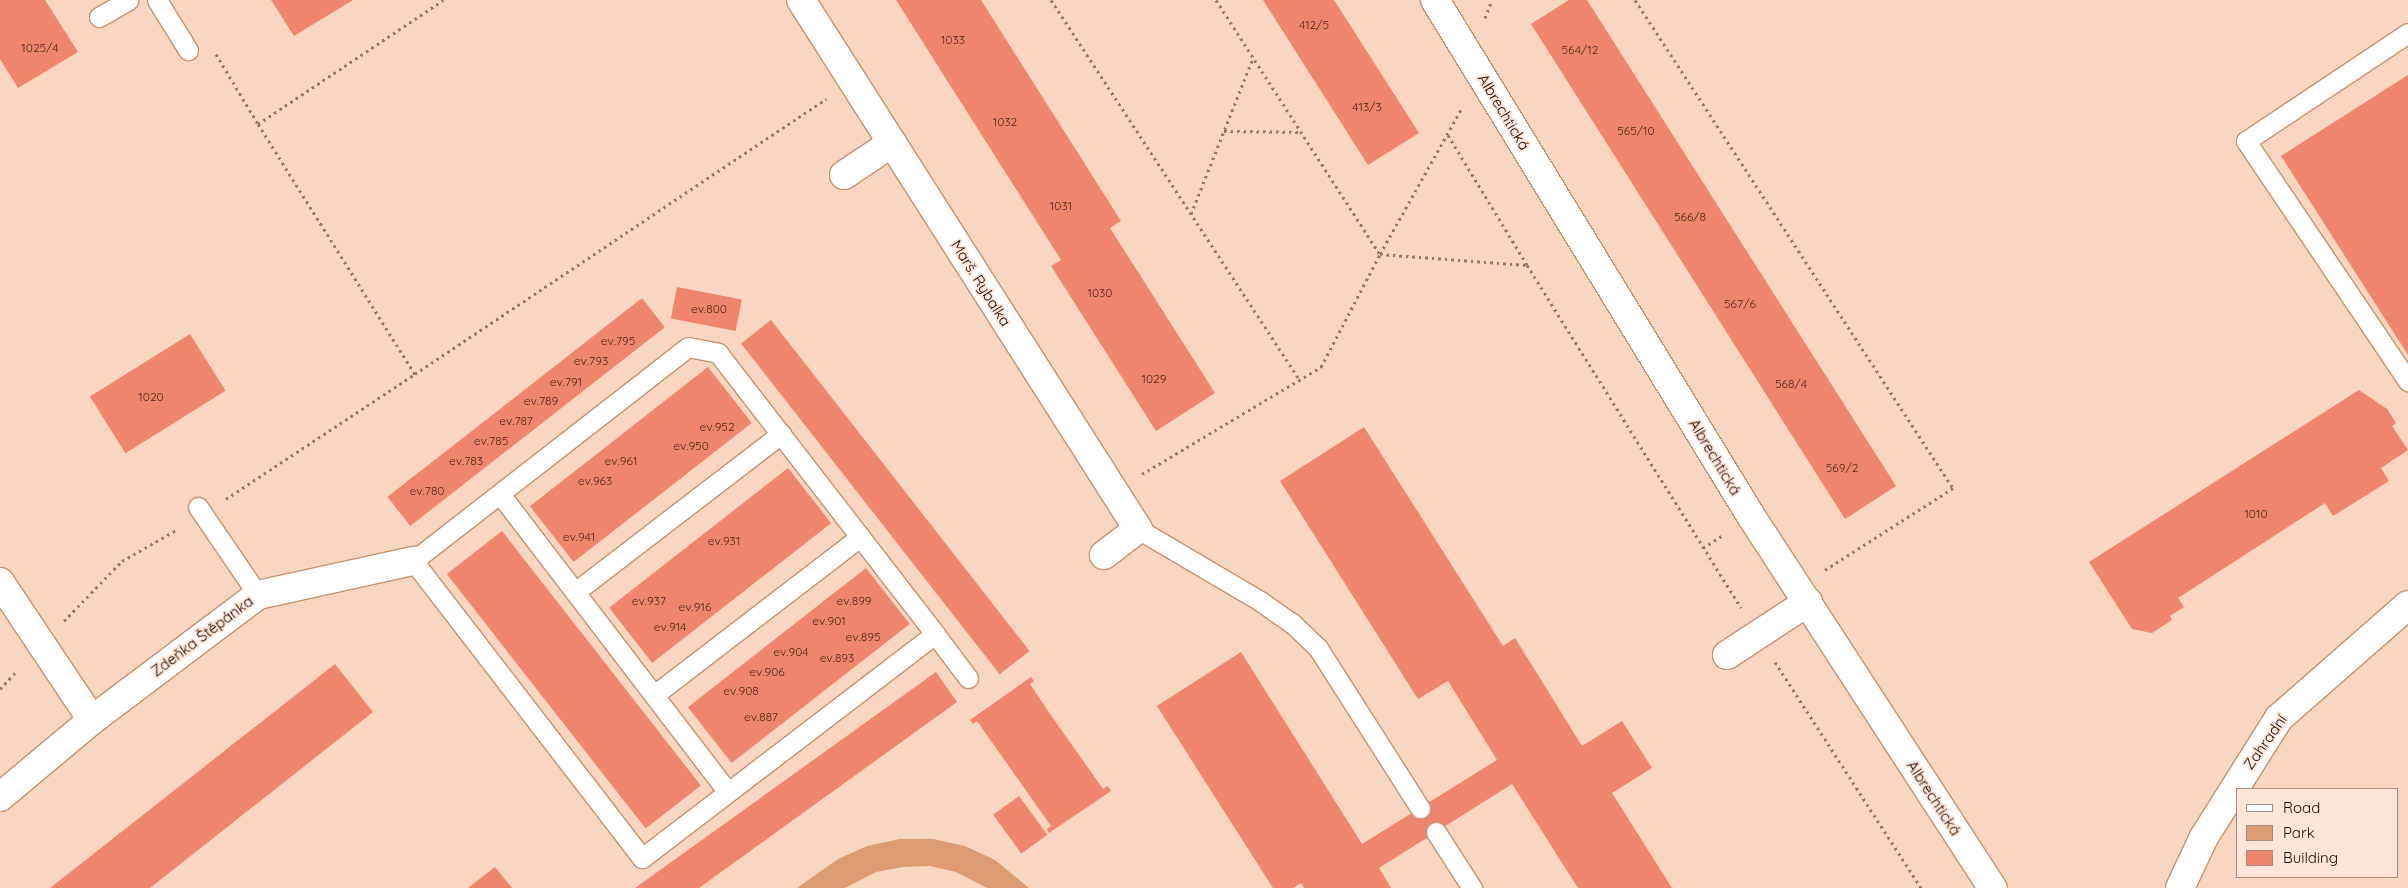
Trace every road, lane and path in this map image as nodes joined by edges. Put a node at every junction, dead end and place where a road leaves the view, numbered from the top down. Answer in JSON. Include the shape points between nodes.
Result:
{"nodes":[{"id":1,"x":129,"y":0,"type":"edge"},
{"id":2,"x":157,"y":0,"type":"edge"},
{"id":3,"x":443,"y":0,"type":"edge"},
{"id":4,"x":801,"y":0,"type":"edge"},
{"id":5,"x":1052,"y":0,"type":"edge"},
{"id":6,"x":1216,"y":0,"type":"edge"},
{"id":7,"x":1492,"y":0,"type":"edge"},
{"id":8,"x":1635,"y":0,"type":"edge"},
{"id":9,"x":1447,"y":7,"type":"edge"},
{"id":10,"x":99,"y":17,"type":"dead end"},
{"id":11,"x":1482,"y":23,"type":"dead end"},
{"id":12,"x":2408,"y":33,"type":"edge"},
{"id":13,"x":213,"y":49,"type":"dead end"},
{"id":14,"x":188,"y":50,"type":"dead end"},
{"id":15,"x":1253,"y":58,"type":"junction"},
{"id":16,"x":853,"y":82,"type":"junction"},
{"id":17,"x":1462,"y":107,"type":"dead end"},
{"id":18,"x":258,"y":124,"type":"junction"},
{"id":19,"x":1224,"y":131,"type":"junction"},
{"id":20,"x":1301,"y":132,"type":"junction"},
{"id":21,"x":1448,"y":135,"type":"junction"},
{"id":22,"x":892,"y":143,"type":"junction"},
{"id":23,"x":844,"y":175,"type":"dead end"},
{"id":24,"x":1191,"y":214,"type":"junction"},
{"id":25,"x":1380,"y":254,"type":"junction"},
{"id":26,"x":1527,"y":265,"type":"junction"},
{"id":27,"x":1300,"y":381,"type":"junction"},
{"id":28,"x":2408,"y":381,"type":"edge"},
{"id":29,"x":781,"y":434,"type":"junction"},
{"id":30,"x":1114,"y":491,"type":"junction"},
{"id":31,"x":500,"y":494,"type":"junction"},
{"id":32,"x":198,"y":506,"type":"dead end"},
{"id":33,"x":1138,"y":529,"type":"junction"},
{"id":34,"x":860,"y":537,"type":"junction"},
{"id":35,"x":1104,"y":555,"type":"dead end"},
{"id":36,"x":413,"y":561,"type":"junction"},
{"id":37,"x":1819,"y":562,"type":"dead end"},
{"id":38,"x":0,"y":582,"type":"edge"},
{"id":39,"x":575,"y":592,"type":"junction"},
{"id":40,"x":258,"y":595,"type":"junction"},
{"id":41,"x":1808,"y":602,"type":"junction"},
{"id":42,"x":2408,"y":605,"type":"edge"},
{"id":43,"x":934,"y":634,"type":"junction"},
{"id":44,"x":1758,"y":635,"type":"junction"},
{"id":45,"x":1727,"y":655,"type":"dead end"},
{"id":46,"x":968,"y":678,"type":"dead end"},
{"id":47,"x":654,"y":696,"type":"junction"},
{"id":48,"x":92,"y":720,"type":"junction"},
{"id":49,"x":728,"y":792,"type":"junction"},
{"id":50,"x":0,"y":797,"type":"edge"},
{"id":51,"x":1420,"y":808,"type":"dead end"},
{"id":52,"x":1436,"y":832,"type":"dead end"},
{"id":53,"x":1472,"y":888,"type":"edge"},
{"id":54,"x":1921,"y":888,"type":"edge"},
{"id":55,"x":1992,"y":888,"type":"edge"},
{"id":56,"x":2180,"y":888,"type":"edge"}],
"edges":[{"from":1,"to":10,"type":"lane"},
{"from":2,"to":14,"type":"lane"},
{"from":3,"to":18,"type":"path"},
{"from":4,"to":16,"type":"street","name":"Marš. Rybalka"},
{"from":5,"to":24,"type":"path"},
{"from":6,"to":15,"type":"path"},
{"from":7,"to":11,"type":"path"},
{"from":8,"to":37,"type":"path","via":[[1954,488],[1824,571]]},
{"from":9,"to":41,"type":"street","name":"Albrechtická","via":[[1751,516]]},
{"from":12,"to":28,"type":"lane","via":[[2246,141]]},
{"from":13,"to":18,"type":"path"},
{"from":15,"to":19,"type":"path"},
{"from":15,"to":20,"type":"path"},
{"from":16,"to":18,"type":"path","via":[[415,374]]},
{"from":16,"to":22,"type":"street","name":"Marš. Rybalka"},
{"from":17,"to":21,"type":"path"},
{"from":19,"to":20,"type":"path"},
{"from":19,"to":24,"type":"path"},
{"from":20,"to":25,"type":"path"},
{"from":21,"to":25,"type":"path"},
{"from":21,"to":26,"type":"path"},
{"from":22,"to":23,"type":"street"},
{"from":22,"to":30,"type":"street","name":"Marš. Rybalka"},
{"from":24,"to":27,"type":"path"},
{"from":25,"to":26,"type":"path"},
{"from":25,"to":27,"type":"path","via":[[1321,367]]},
{"from":26,"to":44,"type":"path"},
{"from":27,"to":30,"type":"path"},
{"from":29,"to":31,"type":"lane","via":[[718,353],[688,347]]},
{"from":29,"to":34,"type":"lane"},
{"from":29,"to":39,"type":"lane"},
{"from":30,"to":33,"type":"street","name":"Marš. Rybalka"},
{"from":31,"to":36,"type":"lane"},
{"from":31,"to":39,"type":"lane"},
{"from":32,"to":40,"type":"lane"},
{"from":33,"to":35,"type":"street"},
{"from":33,"to":51,"type":"lane","via":[[1260,601],[1292,623],[1318,648]]},
{"from":34,"to":43,"type":"lane"},
{"from":34,"to":47,"type":"lane"},
{"from":36,"to":40,"type":"street","name":"Zdeňka Štěpánka"},
{"from":36,"to":49,"type":"lane","via":[[642,858]]},
{"from":38,"to":48,"type":"street"},
{"from":39,"to":47,"type":"lane"},
{"from":40,"to":48,"type":"street","name":"Zdeňka Štěpánka"},
{"from":41,"to":44,"type":"street"},
{"from":41,"to":55,"type":"street","name":"Albrechtická"},
{"from":42,"to":56,"type":"street","name":"Zahradní","via":[[2279,718],[2204,837]]},
{"from":43,"to":46,"type":"lane"},
{"from":43,"to":49,"type":"lane"},
{"from":44,"to":45,"type":"street"},
{"from":44,"to":54,"type":"path"},
{"from":47,"to":49,"type":"lane"},
{"from":48,"to":50,"type":"street","name":"Zdeňka Štěpánka"},
{"from":52,"to":53,"type":"lane"}]}
